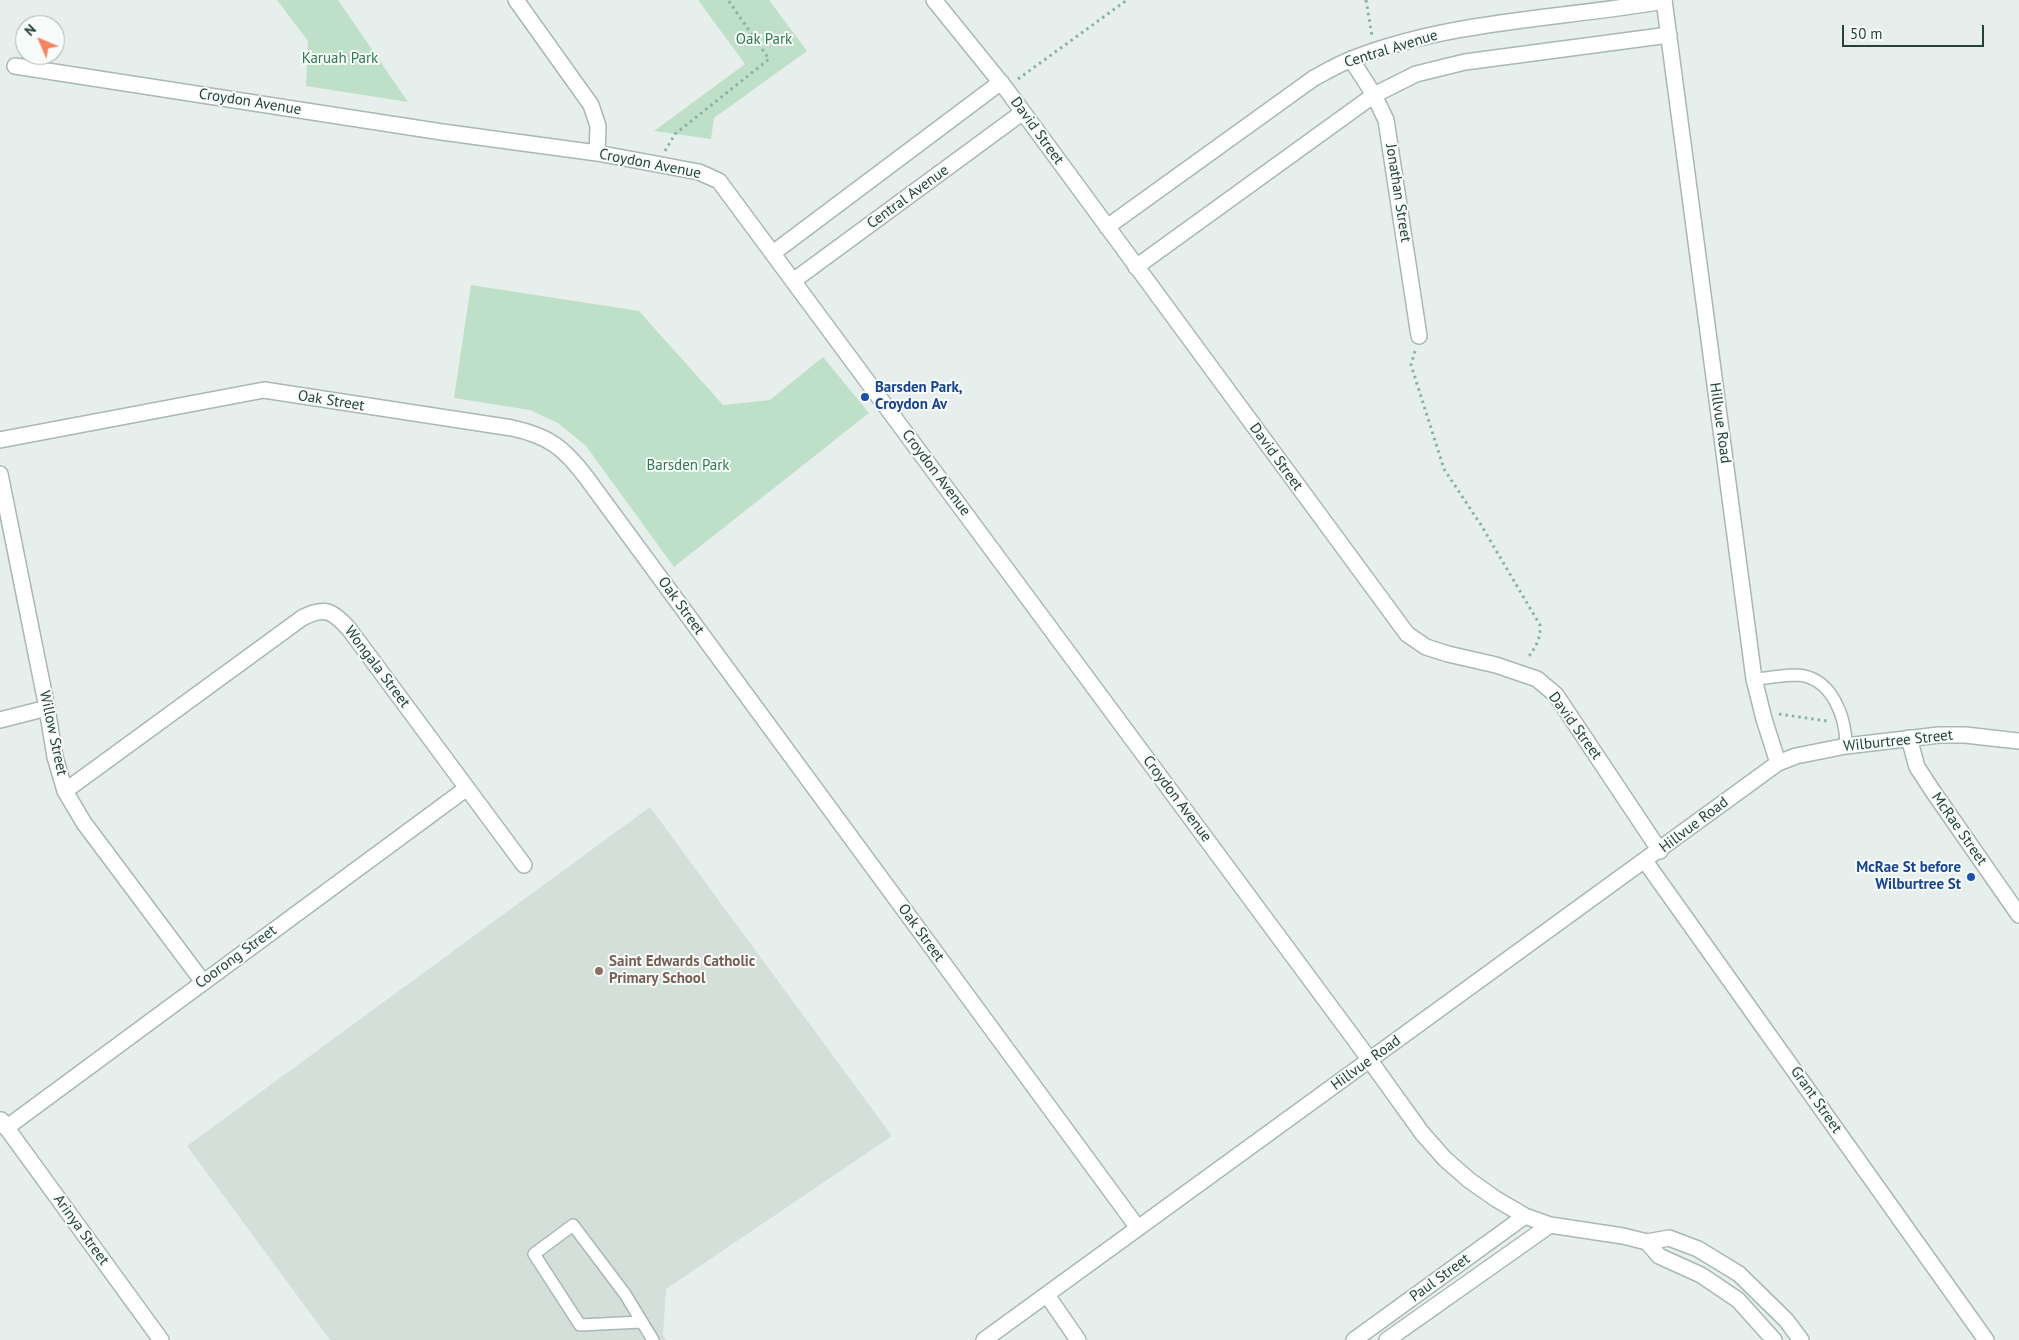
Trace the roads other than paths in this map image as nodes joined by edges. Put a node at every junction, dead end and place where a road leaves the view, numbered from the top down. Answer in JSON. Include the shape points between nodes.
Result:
{"nodes":[{"id":1,"x":516,"y":0,"type":"edge"},
{"id":2,"x":934,"y":0,"type":"edge"},
{"id":3,"x":1664,"y":0,"type":"edge"},
{"id":4,"x":1669,"y":35,"type":"junction"},
{"id":5,"x":1351,"y":60,"type":"junction"},
{"id":6,"x":15,"y":66,"type":"dead end"},
{"id":7,"x":1003,"y":85,"type":"junction"},
{"id":8,"x":1374,"y":95,"type":"junction"},
{"id":9,"x":1023,"y":112,"type":"junction"},
{"id":10,"x":598,"y":153,"type":"junction"},
{"id":11,"x":1106,"y":227,"type":"junction"},
{"id":12,"x":773,"y":253,"type":"junction"},
{"id":13,"x":1136,"y":267,"type":"junction"},
{"id":14,"x":793,"y":281,"type":"junction"},
{"id":15,"x":1419,"y":336,"type":"road end"},
{"id":16,"x":0,"y":440,"type":"edge"},
{"id":17,"x":0,"y":474,"type":"edge"},
{"id":18,"x":1754,"y":678,"type":"junction"},
{"id":19,"x":47,"y":708,"type":"junction"},
{"id":20,"x":0,"y":720,"type":"edge"},
{"id":21,"x":1910,"y":738,"type":"junction"},
{"id":22,"x":2019,"y":741,"type":"edge"},
{"id":23,"x":1846,"y":746,"type":"junction"},
{"id":24,"x":1778,"y":763,"type":"junction"},
{"id":25,"x":467,"y":788,"type":"junction"},
{"id":26,"x":65,"y":791,"type":"junction"},
{"id":27,"x":1660,"y":851,"type":"junction"},
{"id":28,"x":1645,"y":861,"type":"junction"},
{"id":29,"x":524,"y":865,"type":"dead end"},
{"id":30,"x":2019,"y":914,"type":"edge"},
{"id":31,"x":203,"y":982,"type":"junction"},
{"id":32,"x":1370,"y":1061,"type":"junction"},
{"id":33,"x":3,"y":1123,"type":"edge"},
{"id":34,"x":1525,"y":1216,"type":"junction"},
{"id":35,"x":1550,"y":1225,"type":"junction"},
{"id":36,"x":1138,"y":1228,"type":"junction"},
{"id":37,"x":1647,"y":1242,"type":"junction"},
{"id":38,"x":1047,"y":1295,"type":"junction"},
{"id":39,"x":641,"y":1322,"type":"junction"},
{"id":40,"x":162,"y":1340,"type":"edge"},
{"id":41,"x":654,"y":1340,"type":"edge"},
{"id":42,"x":984,"y":1340,"type":"edge"},
{"id":43,"x":1078,"y":1340,"type":"edge"},
{"id":44,"x":1354,"y":1340,"type":"edge"},
{"id":45,"x":1388,"y":1340,"type":"edge"},
{"id":46,"x":1774,"y":1340,"type":"edge"},
{"id":47,"x":1800,"y":1340,"type":"edge"},
{"id":48,"x":1986,"y":1340,"type":"edge"}],
"edges":[{"from":1,"to":10,"type":"street","via":[[591,105],[598,126]]},
{"from":2,"to":7,"type":"street","name":"David Street"},
{"from":3,"to":4,"type":"street","name":"Hillvue Road"},
{"from":3,"to":5,"type":"street","name":"Central Avenue","via":[[1455,30]]},
{"from":4,"to":8,"type":"street","name":"Central Avenue","via":[[1465,62],[1416,74]]},
{"from":4,"to":18,"type":"street","name":"Hillvue Road"},
{"from":5,"to":8,"type":"street","name":"Jonathan Street"},
{"from":5,"to":11,"type":"street","name":"Central Avenue","via":[[1314,78]]},
{"from":6,"to":10,"type":"street","name":"Croydon Avenue"},
{"from":7,"to":9,"type":"street","name":"David Street"},
{"from":7,"to":12,"type":"street"},
{"from":8,"to":13,"type":"street","name":"Central Avenue"},
{"from":8,"to":15,"type":"street","name":"Jonathan Street","via":[[1386,120]]},
{"from":9,"to":11,"type":"street","name":"David Street"},
{"from":9,"to":14,"type":"street","name":"Central Avenue"},
{"from":10,"to":12,"type":"street","name":"Croydon Avenue","via":[[700,172],[719,181]]},
{"from":11,"to":13,"type":"street","name":"David Street"},
{"from":12,"to":14,"type":"street","name":"Croydon Avenue"},
{"from":13,"to":27,"type":"street","name":"David Street","via":[[1407,634],[1426,647],[1518,671],[1537,679],[1556,695]]},
{"from":14,"to":32,"type":"street","name":"Croydon Avenue"},
{"from":16,"to":36,"type":"street","name":"Oak Street","via":[[264,390],[512,428],[534,433],[554,443],[571,457],[592,485]]},
{"from":17,"to":19,"type":"street","name":"Willow Street"},
{"from":18,"to":23,"type":"lane","via":[[1799,675],[1827,690],[1835,700],[1843,723]]},
{"from":18,"to":24,"type":"street","name":"Hillvue Road"},
{"from":19,"to":20,"type":"street"},
{"from":19,"to":26,"type":"street","name":"Willow Street","via":[[55,757]]},
{"from":21,"to":22,"type":"street","name":"Wilburtree Street","via":[[1939,734]]},
{"from":21,"to":23,"type":"street","name":"Wilburtree Street"},
{"from":21,"to":30,"type":"street","name":"McRae Street","via":[[1917,767]]},
{"from":23,"to":24,"type":"street","name":"Wilburtree Street"},
{"from":24,"to":27,"type":"street","name":"Hillvue Road"},
{"from":25,"to":26,"type":"street","name":"Wongala Street","via":[[349,629],[327,611],[302,618]]},
{"from":25,"to":29,"type":"street","name":"Wongala Street"},
{"from":25,"to":31,"type":"street","name":"Coorong Street"},
{"from":26,"to":31,"type":"street","name":"Willow Street","via":[[84,823]]},
{"from":27,"to":28,"type":"street","name":"Hillvue Road"},
{"from":28,"to":32,"type":"street","name":"Hillvue Road"},
{"from":28,"to":48,"type":"street","name":"Grant Street"},
{"from":31,"to":33,"type":"street","name":"Coorong Street"},
{"from":32,"to":34,"type":"street","name":"Croydon Avenue","via":[[1444,1159],[1469,1180]]},
{"from":32,"to":36,"type":"street","name":"Hillvue Road"},
{"from":33,"to":40,"type":"street","name":"Arinya Street"},
{"from":34,"to":35,"type":"street","name":"Croydon Avenue"},
{"from":34,"to":44,"type":"street","name":"Paul Street"},
{"from":35,"to":37,"type":"street","name":"Croydon Avenue"},
{"from":35,"to":45,"type":"street","name":"Paul Street"},
{"from":36,"to":38,"type":"street","name":"Hillvue Road"},
{"from":37,"to":46,"type":"street","name":"Croydon Avenue","via":[[1659,1256],[1701,1275],[1738,1300]]},
{"from":37,"to":47,"type":"street","name":"Croydon Avenue","via":[[1669,1238],[1698,1249],[1739,1274],[1786,1320]]},
{"from":38,"to":42,"type":"street","name":"Hillvue Road"},
{"from":38,"to":43,"type":"street"},
{"from":39,"to":39,"type":"lane","via":[[580,1325],[534,1254],[573,1225],[625,1294]]},
{"from":39,"to":41,"type":"lane"}]}
